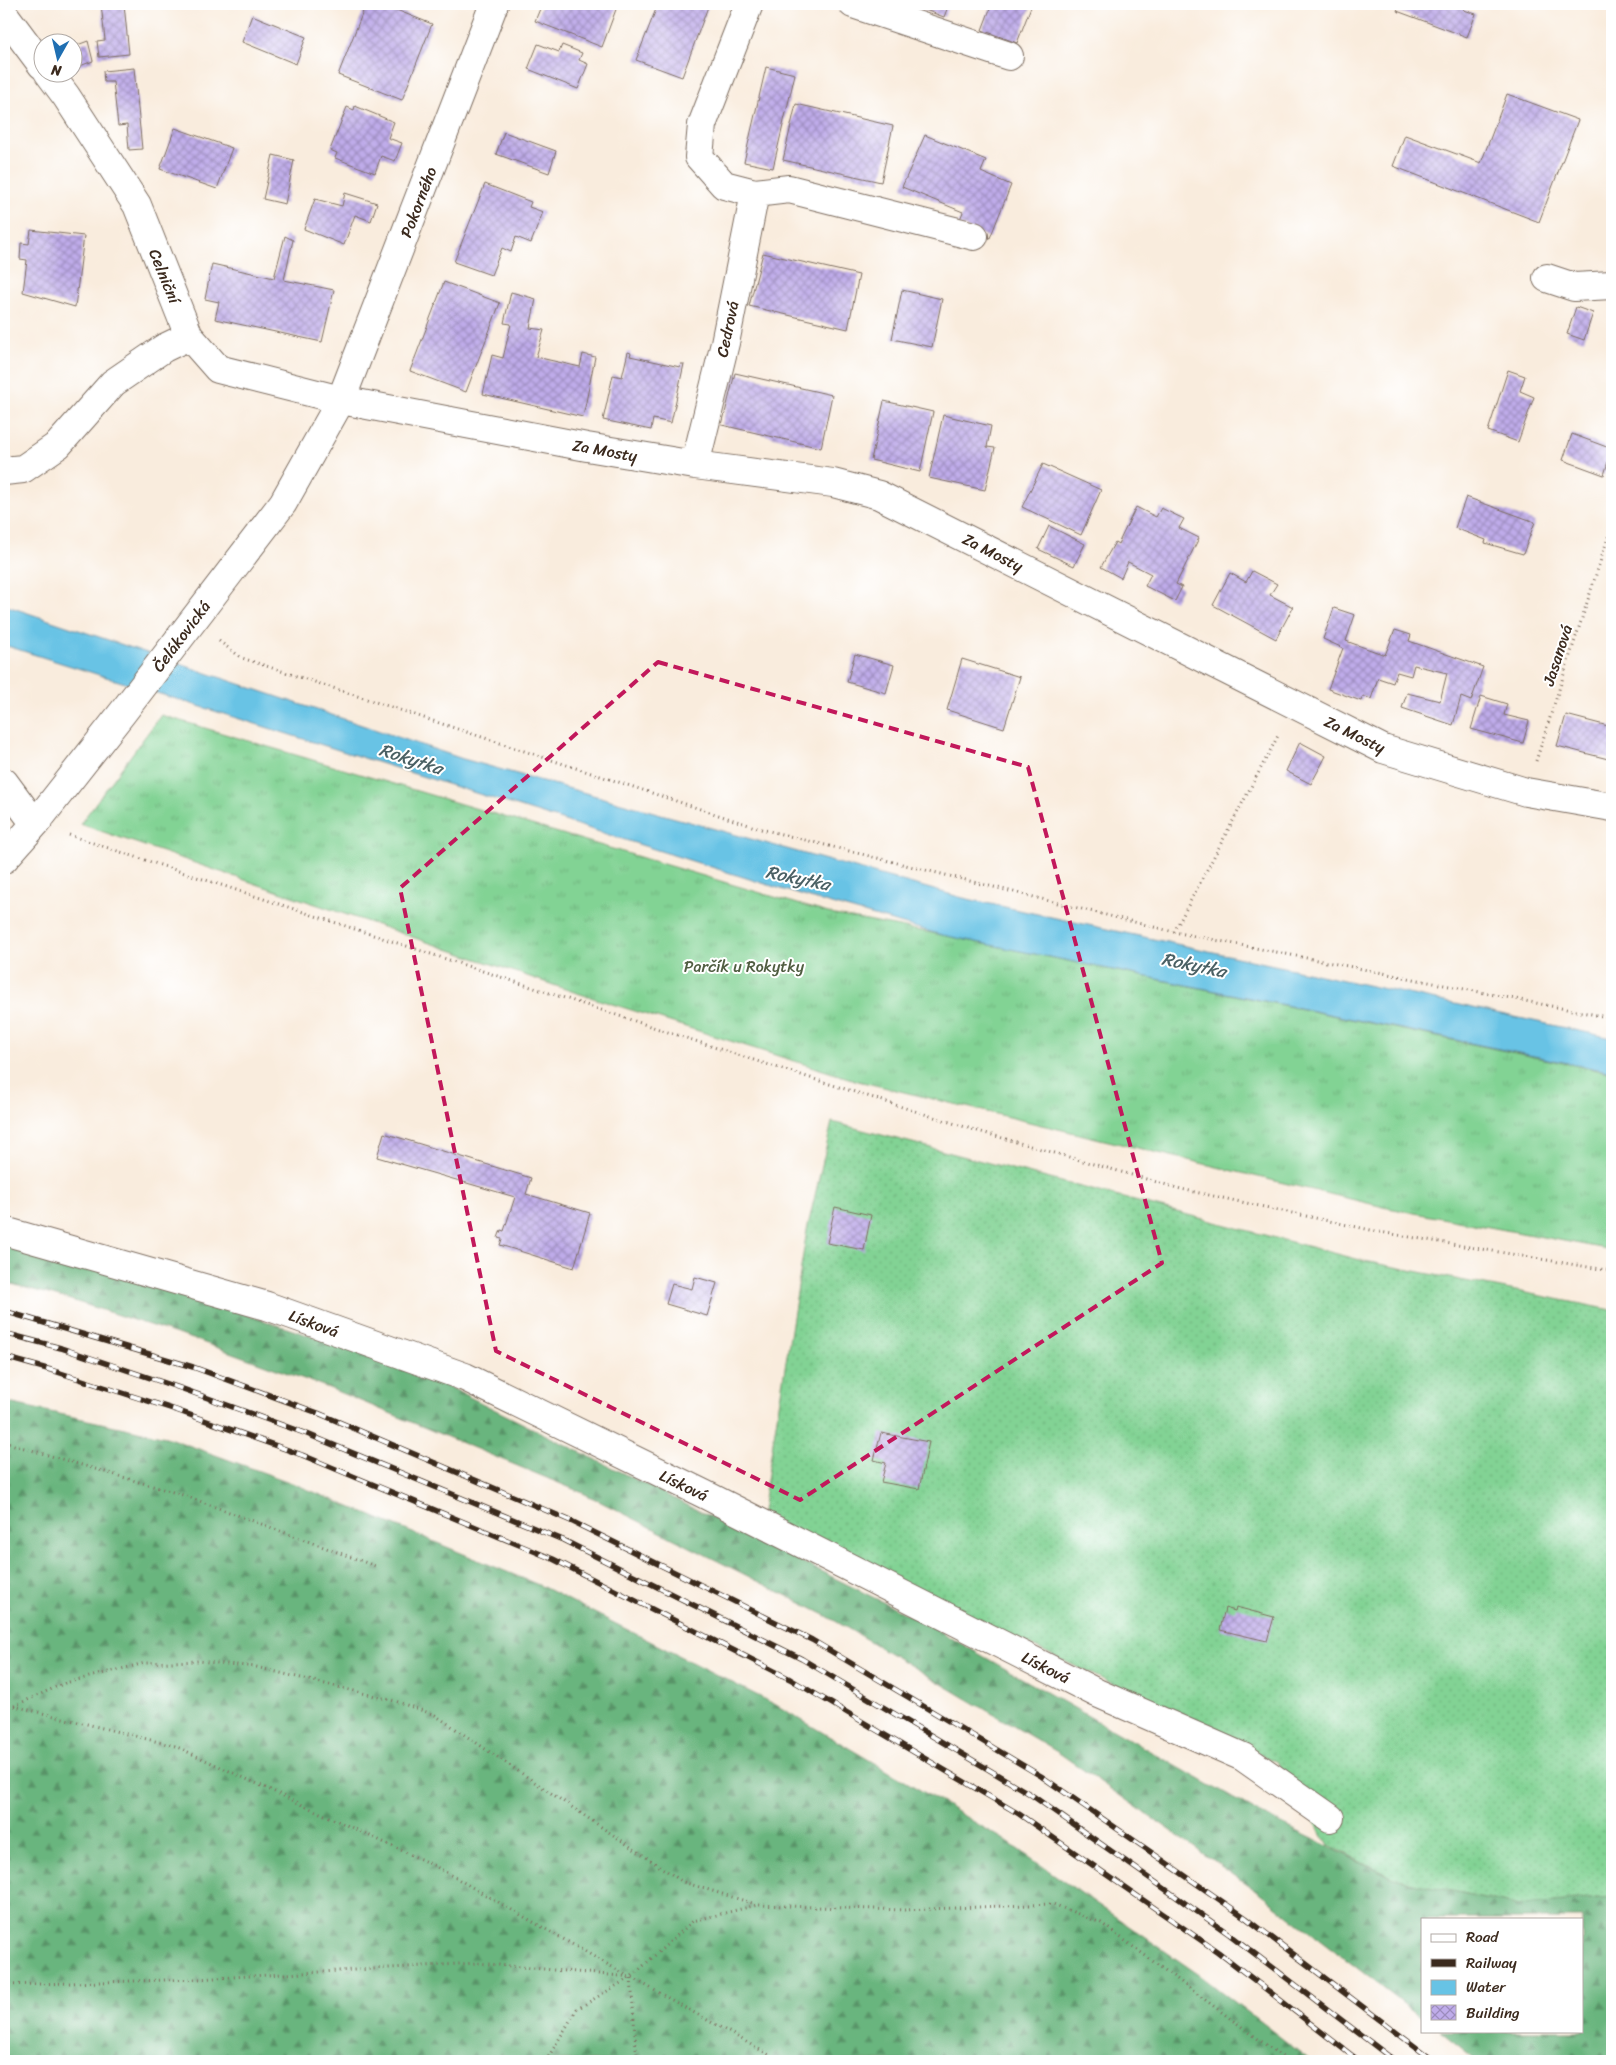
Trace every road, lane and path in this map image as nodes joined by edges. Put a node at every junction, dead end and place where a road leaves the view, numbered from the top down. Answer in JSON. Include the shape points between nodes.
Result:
{"nodes":[{"id":1,"x":494,"y":4,"type":"edge"},
{"id":2,"x":750,"y":4,"type":"edge"},
{"id":3,"x":853,"y":4,"type":"edge"},
{"id":4,"x":4,"y":14,"type":"edge"},
{"id":5,"x":32,"y":52,"type":"edge"},
{"id":6,"x":1009,"y":56,"type":"dead end"},
{"id":7,"x":56,"y":82,"type":"edge"},
{"id":8,"x":755,"y":193,"type":"junction"},
{"id":9,"x":974,"y":236,"type":"dead end"},
{"id":10,"x":1547,"y":278,"type":"dead end"},
{"id":11,"x":1612,"y":285,"type":"edge"},
{"id":12,"x":189,"y":336,"type":"junction"},
{"id":13,"x":341,"y":400,"type":"junction"},
{"id":14,"x":695,"y":465,"type":"junction"},
{"id":15,"x":4,"y":471,"type":"edge"},
{"id":16,"x":1612,"y":525,"type":"edge"},
{"id":17,"x":186,"y":630,"type":"junction"},
{"id":18,"x":1295,"y":704,"type":"junction"},
{"id":19,"x":4,"y":782,"type":"edge"},
{"id":20,"x":1526,"y":792,"type":"junction"},
{"id":21,"x":1612,"y":807,"type":"edge"},
{"id":22,"x":35,"y":824,"type":"junction"},
{"id":23,"x":4,"y":859,"type":"edge"},
{"id":24,"x":1174,"y":932,"type":"junction"},
{"id":25,"x":1612,"y":1018,"type":"edge"},
{"id":26,"x":4,"y":1231,"type":"edge"},
{"id":27,"x":1612,"y":1271,"type":"edge"},
{"id":28,"x":4,"y":1442,"type":"edge"},
{"id":29,"x":375,"y":1566,"type":"dead end"},
{"id":30,"x":4,"y":1705,"type":"edge"},
{"id":31,"x":14,"y":1706,"type":"junction"},
{"id":32,"x":1330,"y":1818,"type":"dead end"},
{"id":33,"x":757,"y":1905,"type":"junction"},
{"id":34,"x":631,"y":1977,"type":"junction"},
{"id":35,"x":4,"y":1985,"type":"edge"},
{"id":36,"x":546,"y":2061,"type":"edge"},
{"id":37,"x":637,"y":2061,"type":"edge"},
{"id":38,"x":780,"y":2061,"type":"edge"},
{"id":39,"x":1288,"y":2061,"type":"edge"}],
"edges":[{"from":1,"to":13,"type":"street","name":"Pokorného"},
{"from":2,"to":8,"type":"street","via":[[702,125],[699,157],[724,184]]},
{"from":3,"to":6,"type":"street"},
{"from":4,"to":5,"type":"street"},
{"from":7,"to":12,"type":"street","name":"Celniční","via":[[137,205]]},
{"from":8,"to":9,"type":"street","via":[[789,189]]},
{"from":8,"to":14,"type":"street","name":"Cedrová","via":[[725,343]]},
{"from":10,"to":11,"type":"street","via":[[1574,287]]},
{"from":12,"to":13,"type":"street","name":"Celniční","via":[[218,369]]},
{"from":12,"to":15,"type":"street","via":[[164,348],[113,383],[58,445],[23,469]]},
{"from":13,"to":14,"type":"street","name":"Za Mosty"},
{"from":13,"to":17,"type":"street","name":"Čelákovická","via":[[283,503]]},
{"from":14,"to":18,"type":"street","name":"Za Mosty","via":[[833,483],[879,496]]},
{"from":16,"to":20,"type":"path","name":"Jasanová"},
{"from":17,"to":22,"type":"street","name":"Čelákovická"},
{"from":17,"to":24,"type":"path","via":[[242,658],[761,829]]},
{"from":18,"to":20,"type":"street","name":"Za Mosty","via":[[1383,749]]},
{"from":18,"to":24,"type":"path"},
{"from":19,"to":22,"type":"street"},
{"from":20,"to":21,"type":"street","name":"Za Mosty"},
{"from":22,"to":23,"type":"street","name":"Čelákovická"},
{"from":22,"to":27,"type":"path","via":[[741,1056],[978,1131],[1181,1189],[1380,1232]]},
{"from":24,"to":25,"type":"path"},
{"from":26,"to":32,"type":"street","name":"Lísková","via":[[267,1306],[464,1377],[704,1494],[1097,1693],[1243,1757]]},
{"from":28,"to":29,"type":"path","via":[[183,1495]]},
{"from":30,"to":31,"type":"path"},
{"from":31,"to":33,"type":"path","via":[[65,1683],[145,1662],[198,1661],[256,1667],[395,1701],[435,1715],[683,1882]]},
{"from":31,"to":34,"type":"path","via":[[175,1746],[433,1865]]},
{"from":33,"to":34,"type":"path","via":[[692,1921]]},
{"from":33,"to":39,"type":"path","via":[[904,1910],[1053,1904],[1101,1923]]},
{"from":34,"to":35,"type":"path","via":[[477,1963],[197,1979]]},
{"from":34,"to":36,"type":"path","via":[[577,2009]]},
{"from":34,"to":37,"type":"path"},
{"from":34,"to":38,"type":"path"}]}
